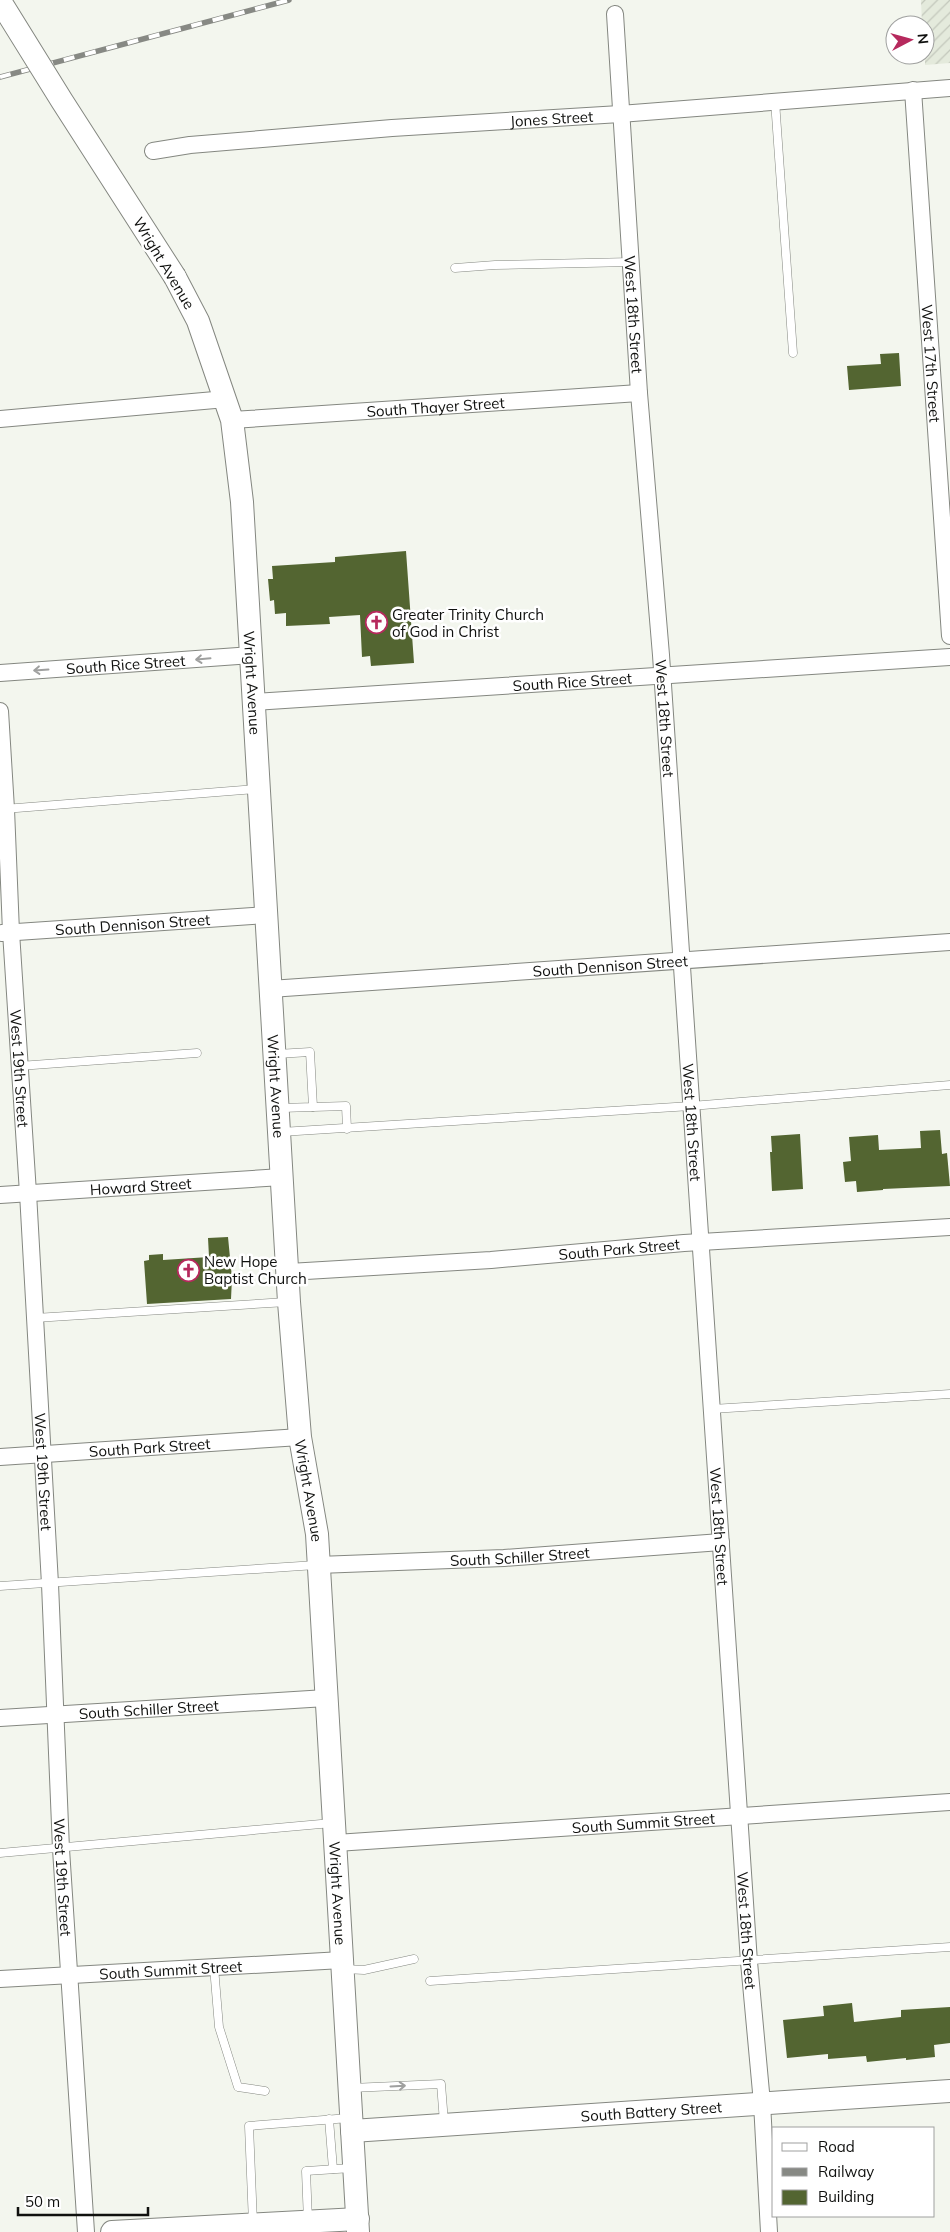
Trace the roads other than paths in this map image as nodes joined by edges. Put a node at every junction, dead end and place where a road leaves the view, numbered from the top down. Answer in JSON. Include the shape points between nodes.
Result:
{"nodes":[{"id":1,"x":0,"y":1,"type":"edge"},
{"id":2,"x":615,"y":14,"type":"dead end"},
{"id":3,"x":950,"y":88,"type":"edge"},
{"id":4,"x":913,"y":90,"type":"junction"},
{"id":5,"x":775,"y":101,"type":"junction"},
{"id":6,"x":622,"y":113,"type":"junction"},
{"id":7,"x":153,"y":151,"type":"dead end"},
{"id":8,"x":631,"y":262,"type":"junction"},
{"id":9,"x":455,"y":268,"type":"dead end"},
{"id":10,"x":793,"y":353,"type":"dead end"},
{"id":11,"x":639,"y":393,"type":"junction"},
{"id":12,"x":229,"y":410,"type":"junction"},
{"id":13,"x":0,"y":419,"type":"edge"},
{"id":14,"x":950,"y":636,"type":"edge"},
{"id":15,"x":252,"y":656,"type":"junction"},
{"id":16,"x":950,"y":657,"type":"edge"},
{"id":17,"x":0,"y":673,"type":"edge"},
{"id":18,"x":662,"y":676,"type":"junction"},
{"id":19,"x":253,"y":702,"type":"junction"},
{"id":20,"x":0,"y":711,"type":"edge"},
{"id":21,"x":258,"y":789,"type":"junction"},
{"id":22,"x":3,"y":809,"type":"edge"},
{"id":23,"x":266,"y":915,"type":"junction"},
{"id":24,"x":5,"y":933,"type":"edge"},
{"id":25,"x":950,"y":942,"type":"edge"},
{"id":26,"x":681,"y":960,"type":"junction"},
{"id":27,"x":270,"y":989,"type":"junction"},
{"id":28,"x":197,"y":1053,"type":"dead end"},
{"id":29,"x":275,"y":1054,"type":"junction"},
{"id":30,"x":19,"y":1066,"type":"junction"},
{"id":31,"x":950,"y":1085,"type":"edge"},
{"id":32,"x":691,"y":1106,"type":"junction"},
{"id":33,"x":313,"y":1107,"type":"junction"},
{"id":34,"x":279,"y":1108,"type":"junction"},
{"id":35,"x":347,"y":1128,"type":"junction"},
{"id":36,"x":280,"y":1132,"type":"junction"},
{"id":37,"x":282,"y":1177,"type":"junction"},
{"id":38,"x":28,"y":1193,"type":"junction"},
{"id":39,"x":0,"y":1195,"type":"edge"},
{"id":40,"x":950,"y":1227,"type":"edge"},
{"id":41,"x":701,"y":1242,"type":"junction"},
{"id":42,"x":289,"y":1272,"type":"junction"},
{"id":43,"x":289,"y":1302,"type":"junction"},
{"id":44,"x":35,"y":1318,"type":"junction"},
{"id":45,"x":950,"y":1394,"type":"edge"},
{"id":46,"x":712,"y":1409,"type":"junction"},
{"id":47,"x":300,"y":1437,"type":"junction"},
{"id":48,"x":42,"y":1454,"type":"junction"},
{"id":49,"x":0,"y":1456,"type":"edge"},
{"id":50,"x":721,"y":1542,"type":"junction"},
{"id":51,"x":318,"y":1565,"type":"junction"},
{"id":52,"x":50,"y":1584,"type":"junction"},
{"id":53,"x":0,"y":1586,"type":"edge"},
{"id":54,"x":326,"y":1698,"type":"junction"},
{"id":55,"x":56,"y":1715,"type":"junction"},
{"id":56,"x":0,"y":1718,"type":"edge"},
{"id":57,"x":950,"y":1802,"type":"edge"},
{"id":58,"x":740,"y":1816,"type":"junction"},
{"id":59,"x":335,"y":1833,"type":"junction"},
{"id":60,"x":62,"y":1849,"type":"junction"},
{"id":61,"x":0,"y":1853,"type":"edge"},
{"id":62,"x":950,"y":1947,"type":"edge"},
{"id":63,"x":414,"y":1959,"type":"dead end"},
{"id":64,"x":749,"y":1962,"type":"junction"},
{"id":65,"x":342,"y":1964,"type":"junction"},
{"id":66,"x":214,"y":1966,"type":"junction"},
{"id":67,"x":69,"y":1974,"type":"junction"},
{"id":68,"x":0,"y":1979,"type":"edge"},
{"id":69,"x":430,"y":1981,"type":"dead end"},
{"id":70,"x":349,"y":2088,"type":"junction"},
{"id":71,"x":265,"y":2091,"type":"dead end"},
{"id":72,"x":950,"y":2091,"type":"edge"},
{"id":73,"x":762,"y":2103,"type":"junction"},
{"id":74,"x":329,"y":2119,"type":"junction"},
{"id":75,"x":352,"y":2124,"type":"junction"},
{"id":76,"x":444,"y":2124,"type":"junction"},
{"id":77,"x":344,"y":2168,"type":"junction"},
{"id":78,"x":308,"y":2222,"type":"junction"},
{"id":79,"x":253,"y":2224,"type":"junction"},
{"id":80,"x":358,"y":2225,"type":"edge"},
{"id":81,"x":231,"y":2228,"type":"edge"},
{"id":82,"x":86,"y":2232,"type":"edge"},
{"id":83,"x":112,"y":2232,"type":"edge"},
{"id":84,"x":769,"y":2232,"type":"edge"}],
"edges":[{"from":1,"to":12,"type":"main road","name":"Wright Avenue","bridge":true,"via":[[176,277],[198,321]]},
{"from":2,"to":6,"type":"street","name":"West 18th Street"},
{"from":3,"to":4,"type":"street","name":"Jones Street"},
{"from":4,"to":5,"type":"street","name":"Jones Street"},
{"from":4,"to":14,"type":"street","name":"West 17th Street"},
{"from":5,"to":6,"type":"street","name":"Jones Street"},
{"from":5,"to":10,"type":"lane"},
{"from":6,"to":7,"type":"street","name":"Jones Street","via":[[356,130]]},
{"from":6,"to":8,"type":"street","name":"West 18th Street"},
{"from":8,"to":9,"type":"lane"},
{"from":8,"to":11,"type":"street","name":"West 18th Street"},
{"from":11,"to":12,"type":"street","name":"South Thayer Street"},
{"from":11,"to":18,"type":"street","name":"West 18th Street"},
{"from":12,"to":13,"type":"street","name":"South Thayer Street"},
{"from":12,"to":15,"type":"main road","name":"Wright Avenue","via":[[242,502]]},
{"from":15,"to":17,"type":"street","name":"South Rice Street","one_way":true},
{"from":15,"to":19,"type":"main road","name":"Wright Avenue"},
{"from":16,"to":18,"type":"street","name":"South Rice Street"},
{"from":18,"to":19,"type":"street","name":"South Rice Street"},
{"from":18,"to":26,"type":"street","name":"West 18th Street"},
{"from":19,"to":21,"type":"main road","name":"Wright Avenue"},
{"from":20,"to":22,"type":"street","name":"West 19th Street"},
{"from":21,"to":22,"type":"lane"},
{"from":21,"to":23,"type":"main road","name":"Wright Avenue"},
{"from":22,"to":24,"type":"street","name":"West 19th Street"},
{"from":23,"to":24,"type":"street","name":"South Dennison Street"},
{"from":23,"to":27,"type":"main road","name":"Wright Avenue"},
{"from":24,"to":30,"type":"street","name":"West 19th Street"},
{"from":25,"to":26,"type":"street","name":"South Dennison Street"},
{"from":26,"to":27,"type":"street","name":"South Dennison Street"},
{"from":26,"to":32,"type":"street","name":"West 18th Street"},
{"from":27,"to":29,"type":"main road","name":"Wright Avenue"},
{"from":28,"to":30,"type":"lane"},
{"from":29,"to":33,"type":"lane","via":[[310,1052]]},
{"from":29,"to":34,"type":"main road","name":"Wright Avenue"},
{"from":30,"to":38,"type":"street","name":"West 19th Street"},
{"from":31,"to":32,"type":"lane"},
{"from":32,"to":35,"type":"lane"},
{"from":32,"to":41,"type":"street","name":"West 18th Street"},
{"from":33,"to":34,"type":"lane"},
{"from":33,"to":35,"type":"lane","via":[[346,1106]]},
{"from":34,"to":36,"type":"main road","name":"Wright Avenue"},
{"from":35,"to":36,"type":"lane"},
{"from":36,"to":37,"type":"main road","name":"Wright Avenue"},
{"from":37,"to":38,"type":"street","name":"Howard Street"},
{"from":37,"to":42,"type":"main road","name":"Wright Avenue"},
{"from":38,"to":39,"type":"street","name":"Howard Street"},
{"from":38,"to":44,"type":"street","name":"West 19th Street"},
{"from":40,"to":41,"type":"street","name":"South Park Street"},
{"from":41,"to":42,"type":"street","name":"South Park Street","via":[[491,1260]]},
{"from":41,"to":46,"type":"street","name":"West 18th Street"},
{"from":42,"to":43,"type":"main road","name":"Wright Avenue"},
{"from":43,"to":44,"type":"lane"},
{"from":43,"to":47,"type":"main road","name":"Wright Avenue"},
{"from":44,"to":48,"type":"street","name":"West 19th Street"},
{"from":45,"to":46,"type":"lane"},
{"from":46,"to":50,"type":"street","name":"West 18th Street"},
{"from":47,"to":48,"type":"street","name":"South Park Street"},
{"from":47,"to":51,"type":"main road","name":"Wright Avenue","via":[[317,1534]]},
{"from":48,"to":49,"type":"street","name":"South Park Street"},
{"from":48,"to":52,"type":"street","name":"West 19th Street"},
{"from":50,"to":51,"type":"street","name":"South Schiller Street","via":[[504,1558]]},
{"from":50,"to":58,"type":"street","name":"West 18th Street"},
{"from":51,"to":52,"type":"lane"},
{"from":51,"to":54,"type":"main road","name":"Wright Avenue"},
{"from":52,"to":53,"type":"lane"},
{"from":52,"to":55,"type":"street","name":"West 19th Street"},
{"from":54,"to":55,"type":"street","name":"South Schiller Street"},
{"from":54,"to":59,"type":"main road","name":"Wright Avenue"},
{"from":55,"to":56,"type":"street","name":"South Schiller Street"},
{"from":55,"to":60,"type":"street","name":"West 19th Street"},
{"from":57,"to":58,"type":"street","name":"South Summit Street"},
{"from":58,"to":59,"type":"street","name":"South Summit Street"},
{"from":58,"to":64,"type":"street","name":"West 18th Street"},
{"from":59,"to":60,"type":"lane"},
{"from":59,"to":65,"type":"main road","name":"Wright Avenue"},
{"from":60,"to":61,"type":"lane"},
{"from":60,"to":67,"type":"street","name":"West 19th Street"},
{"from":62,"to":64,"type":"lane"},
{"from":63,"to":65,"type":"lane","via":[[364,1970]]},
{"from":64,"to":69,"type":"lane"},
{"from":64,"to":73,"type":"street","name":"West 18th Street"},
{"from":65,"to":66,"type":"street","name":"South Summit Street"},
{"from":65,"to":70,"type":"main road","name":"Wright Avenue"},
{"from":66,"to":67,"type":"street","name":"South Summit Street"},
{"from":66,"to":71,"type":"lane","via":[[219,2027],[238,2087]]},
{"from":67,"to":68,"type":"street","name":"South Summit Street"},
{"from":67,"to":82,"type":"street","name":"West 19th Street"},
{"from":70,"to":75,"type":"main road","name":"Wright Avenue"},
{"from":70,"to":76,"type":"lane","one_way":true,"via":[[441,2084]]},
{"from":72,"to":73,"type":"main road","name":"South Battery Street"},
{"from":73,"to":76,"type":"main road","name":"South Battery Street"},
{"from":73,"to":84,"type":"street","name":"West 18th Street"},
{"from":74,"to":75,"type":"lane"},
{"from":74,"to":77,"type":"lane"},
{"from":74,"to":79,"type":"lane","via":[[248,2126]]},
{"from":75,"to":76,"type":"main road","name":"South Battery Street"},
{"from":75,"to":77,"type":"main road","name":"Wright Avenue"},
{"from":77,"to":78,"type":"lane","via":[[306,2171]]},
{"from":77,"to":80,"type":"main road","name":"Wright Avenue"},
{"from":78,"to":79,"type":"main road"},
{"from":78,"to":80,"type":"main road"},
{"from":79,"to":81,"type":"main road"},
{"from":81,"to":83,"type":"main road"}]}
